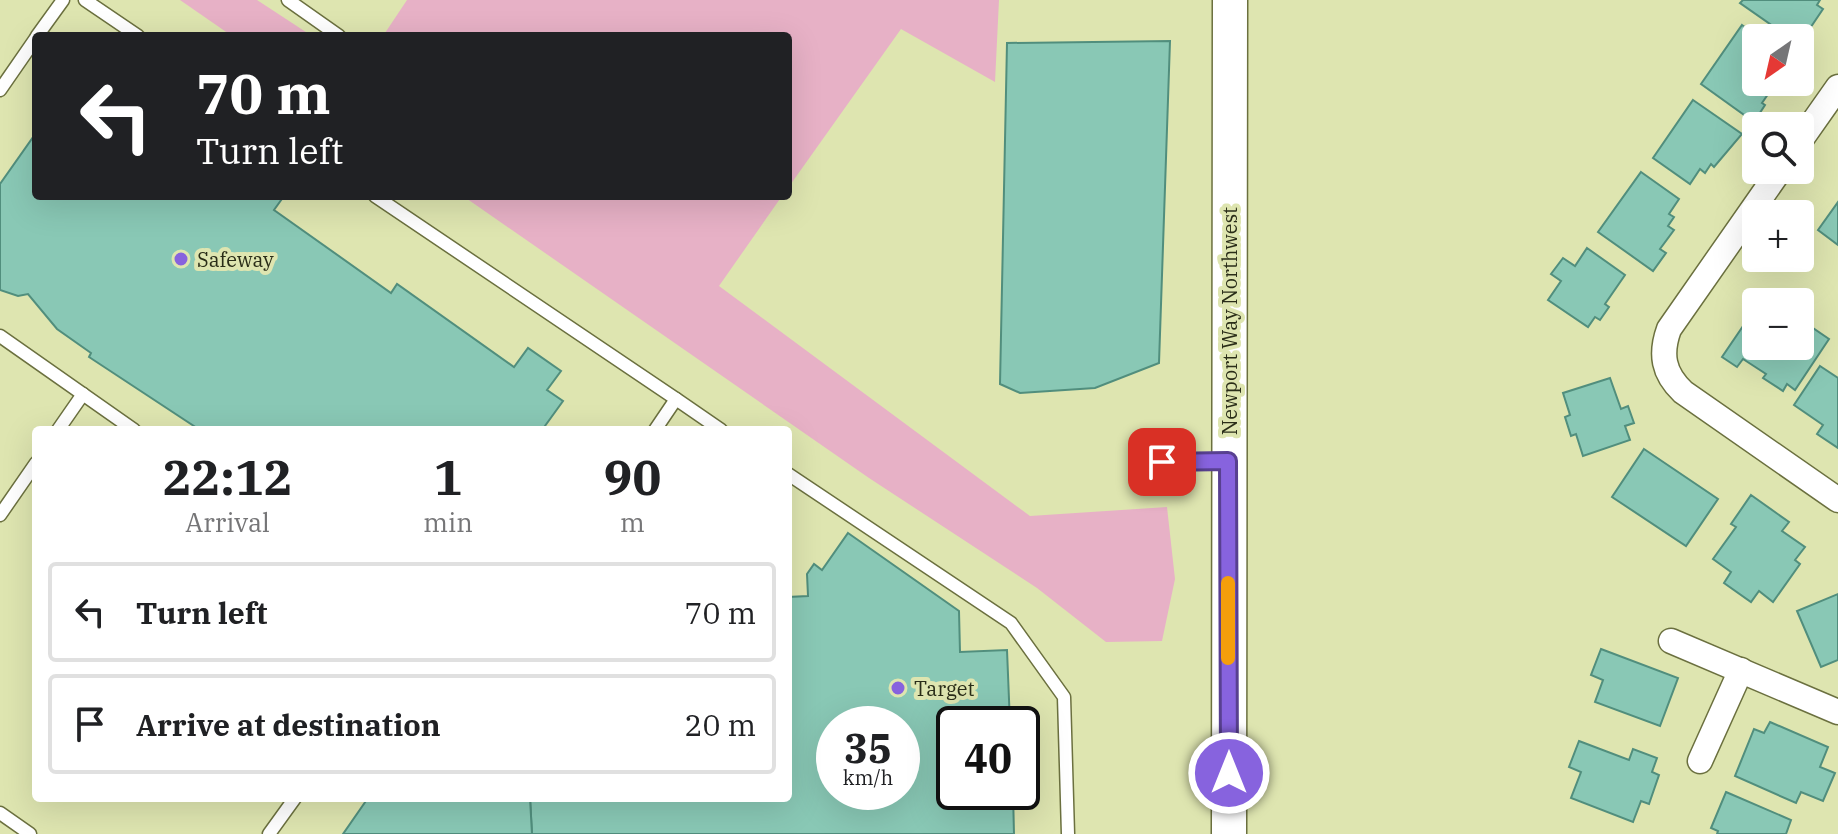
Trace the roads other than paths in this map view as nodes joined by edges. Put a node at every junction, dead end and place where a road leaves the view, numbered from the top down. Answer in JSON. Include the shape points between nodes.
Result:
{"nodes":[{"id":1,"x":63,"y":0,"type":"edge"},
{"id":2,"x":85,"y":0,"type":"edge"},
{"id":3,"x":288,"y":0,"type":"edge"},
{"id":4,"x":1230,"y":0,"type":"edge"},
{"id":5,"x":41,"y":32,"type":"edge"},
{"id":6,"x":132,"y":32,"type":"edge"},
{"id":7,"x":333,"y":32,"type":"edge"},
{"id":8,"x":32,"y":44,"type":"edge"},
{"id":9,"x":1838,"y":87,"type":"edge"},
{"id":10,"x":0,"y":90,"type":"edge"},
{"id":11,"x":1814,"y":121,"type":"edge"},
{"id":12,"x":1770,"y":184,"type":"edge"},
{"id":13,"x":381,"y":200,"type":"edge"},
{"id":14,"x":0,"y":336,"type":"edge"},
{"id":15,"x":83,"y":394,"type":"junction"},
{"id":16,"x":676,"y":399,"type":"junction"},
{"id":17,"x":61,"y":426,"type":"edge"},
{"id":18,"x":128,"y":426,"type":"edge"},
{"id":19,"x":658,"y":426,"type":"edge"},
{"id":20,"x":715,"y":426,"type":"edge"},
{"id":21,"x":1228,"y":461,"type":"junction"},
{"id":22,"x":1162,"y":462,"type":"dead end"},
{"id":23,"x":32,"y":469,"type":"edge"},
{"id":24,"x":792,"y":477,"type":"edge"},
{"id":25,"x":1838,"y":500,"type":"edge"},
{"id":26,"x":0,"y":515,"type":"edge"},
{"id":27,"x":1671,"y":641,"type":"dead end"},
{"id":28,"x":1741,"y":670,"type":"junction"},
{"id":29,"x":1838,"y":712,"type":"edge"},
{"id":30,"x":1700,"y":761,"type":"dead end"},
{"id":31,"x":292,"y":802,"type":"edge"},
{"id":32,"x":0,"y":813,"type":"edge"},
{"id":33,"x":30,"y":834,"type":"edge"},
{"id":34,"x":269,"y":834,"type":"edge"},
{"id":35,"x":1068,"y":834,"type":"edge"},
{"id":36,"x":1229,"y":834,"type":"edge"}],
"edges":[{"from":1,"to":5,"type":"lane"},
{"from":2,"to":6,"type":"lane"},
{"from":3,"to":7,"type":"lane"},
{"from":4,"to":21,"type":"street","name":"Newport Way Northwest"},
{"from":8,"to":10,"type":"lane"},
{"from":9,"to":11,"type":"street"},
{"from":12,"to":25,"type":"street","via":[[1669,329],[1662,356],[1673,383],[1692,399]]},
{"from":13,"to":16,"type":"lane"},
{"from":14,"to":15,"type":"lane"},
{"from":15,"to":17,"type":"lane"},
{"from":15,"to":18,"type":"lane"},
{"from":16,"to":19,"type":"lane"},
{"from":16,"to":20,"type":"lane"},
{"from":21,"to":22,"type":"lane"},
{"from":21,"to":36,"type":"street","name":"Newport Way Northwest"},
{"from":23,"to":26,"type":"lane"},
{"from":24,"to":35,"type":"lane","via":[[1011,623],[1064,697]]},
{"from":27,"to":28,"type":"street"},
{"from":28,"to":29,"type":"street"},
{"from":28,"to":30,"type":"street"},
{"from":31,"to":34,"type":"lane"},
{"from":32,"to":33,"type":"lane"}]}
